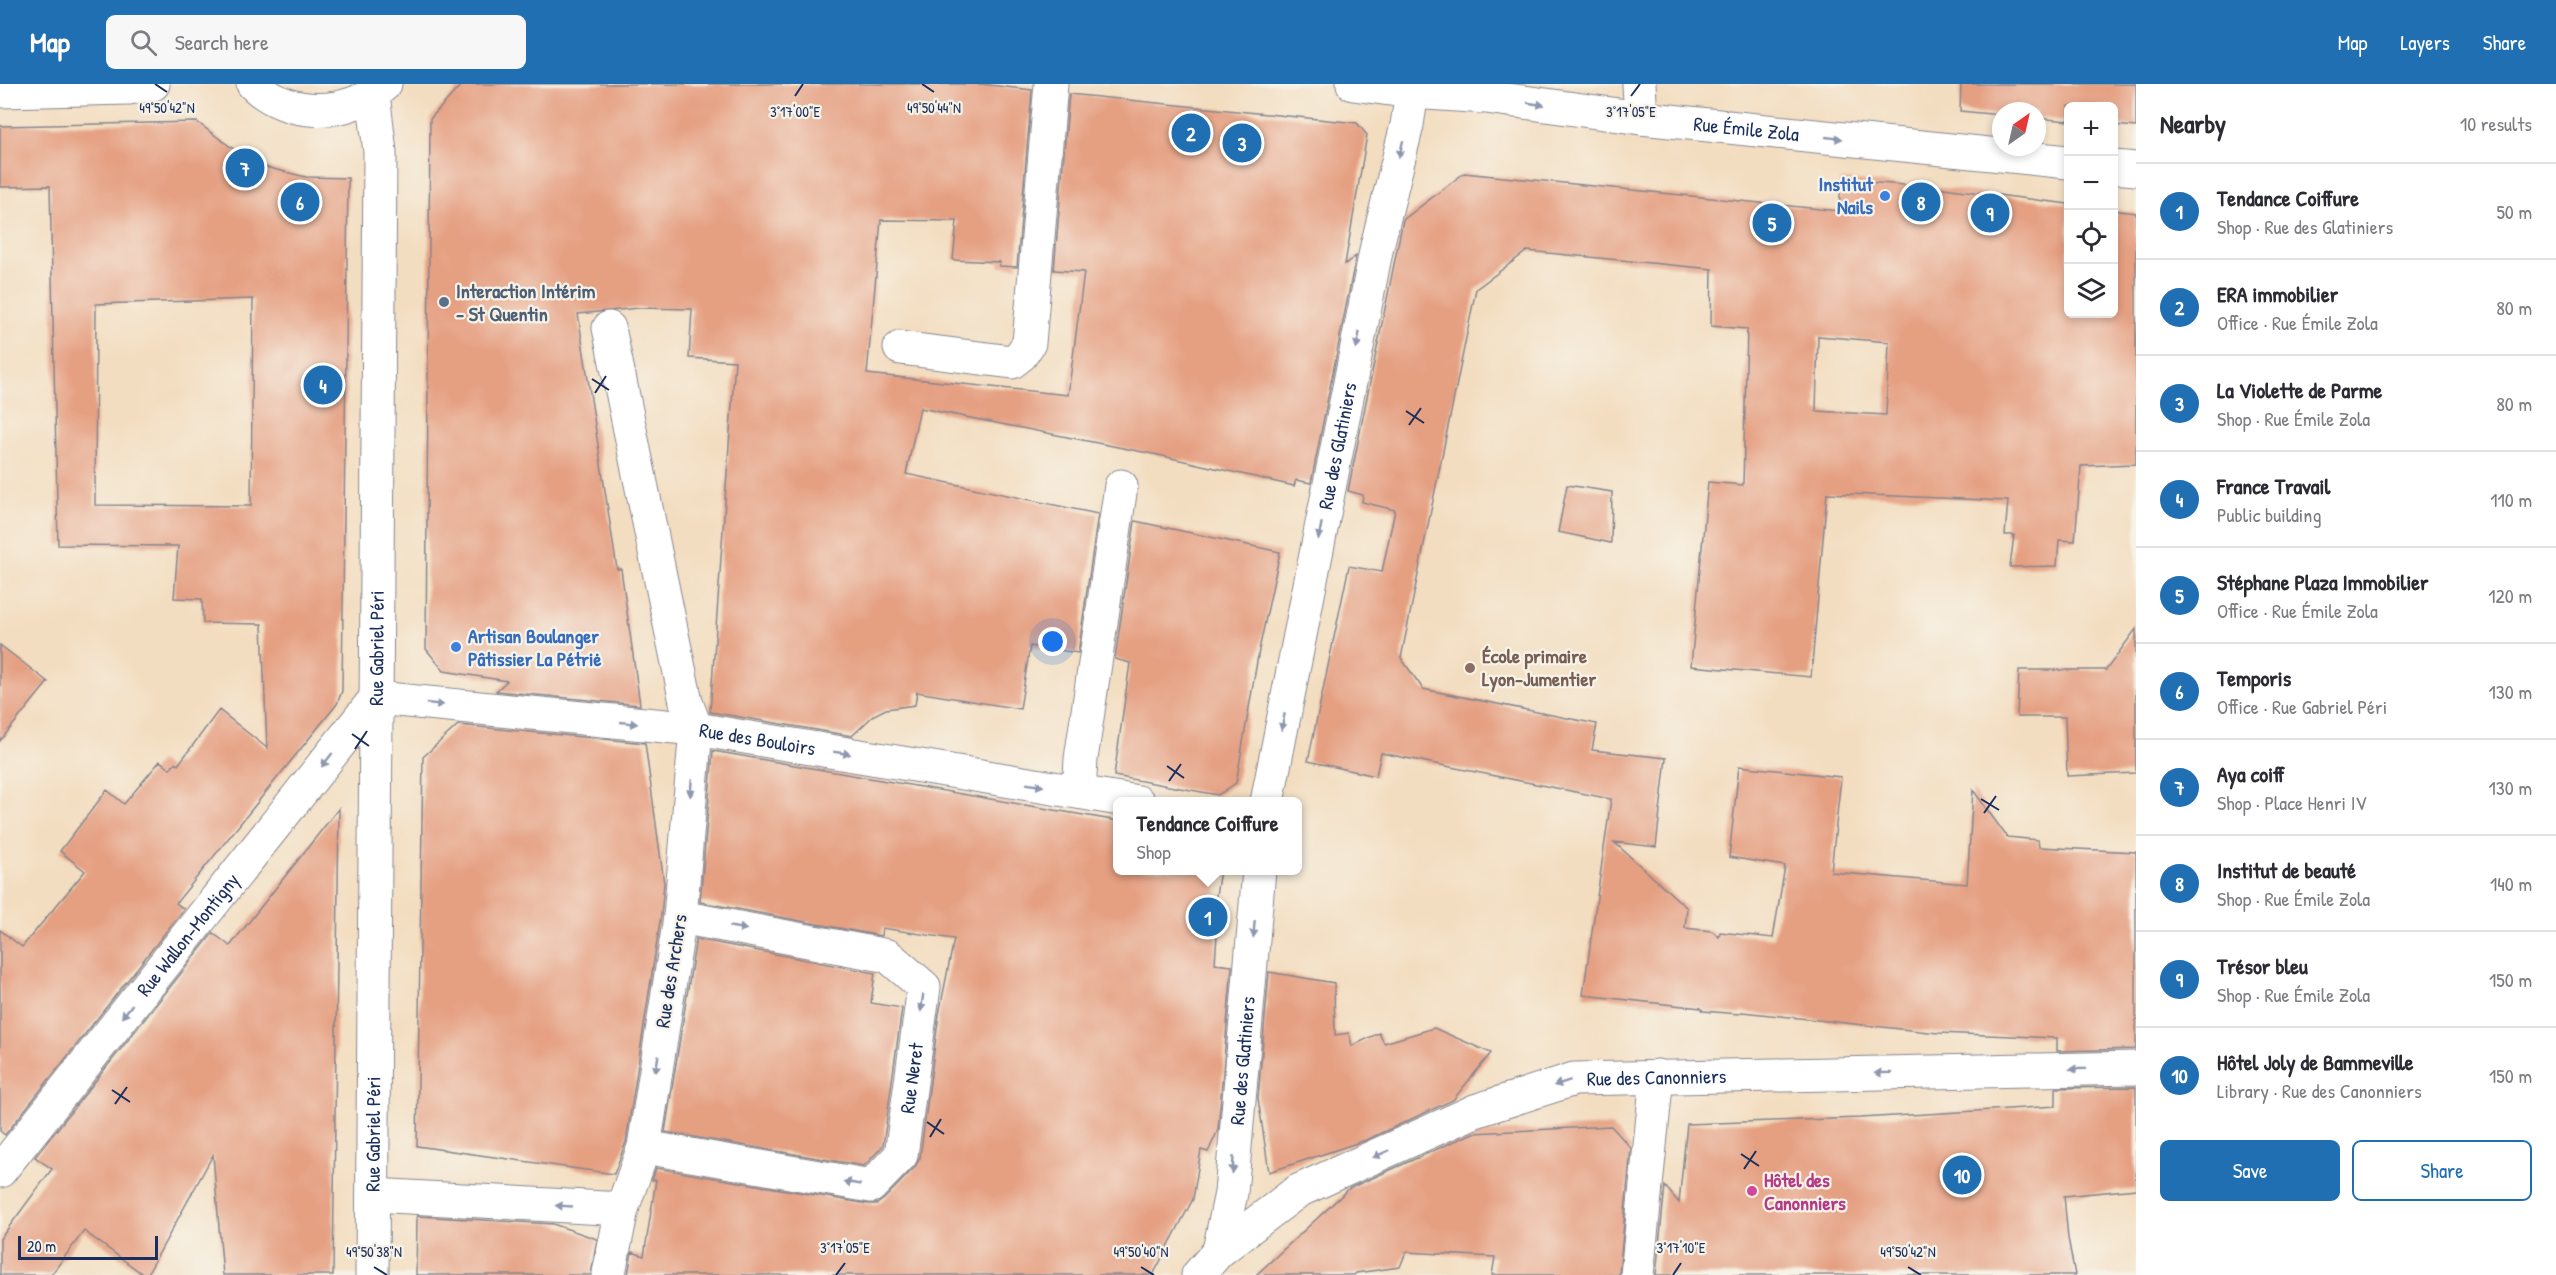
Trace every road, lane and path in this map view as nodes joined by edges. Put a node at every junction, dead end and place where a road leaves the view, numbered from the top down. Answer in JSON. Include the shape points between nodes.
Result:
{"nodes":[{"id":1,"x":153,"y":84,"type":"edge"},
{"id":2,"x":253,"y":84,"type":"edge"},
{"id":3,"x":1051,"y":84,"type":"edge"},
{"id":4,"x":1353,"y":84,"type":"edge"},
{"id":5,"x":1639,"y":84,"type":"edge"},
{"id":6,"x":379,"y":89,"type":"edge"},
{"id":7,"x":0,"y":91,"type":"edge"},
{"id":8,"x":1412,"y":92,"type":"junction"},
{"id":9,"x":1641,"y":118,"type":"junction"},
{"id":10,"x":2064,"y":162,"type":"edge"},
{"id":11,"x":2118,"y":168,"type":"edge"},
{"id":12,"x":2136,"y":170,"type":"edge"},
{"id":13,"x":609,"y":328,"type":"dead end"},
{"id":14,"x":900,"y":348,"type":"dead end"},
{"id":15,"x":1121,"y":486,"type":"dead end"},
{"id":16,"x":376,"y":698,"type":"junction"},
{"id":17,"x":696,"y":729,"type":"junction"},
{"id":18,"x":1079,"y":792,"type":"junction"},
{"id":19,"x":1113,"y":797,"type":"edge"},
{"id":20,"x":1268,"y":797,"type":"edge"},
{"id":21,"x":1259,"y":875,"type":"edge"},
{"id":22,"x":680,"y":917,"type":"junction"},
{"id":23,"x":2136,"y":1068,"type":"edge"},
{"id":24,"x":1657,"y":1076,"type":"junction"},
{"id":25,"x":644,"y":1147,"type":"junction"},
{"id":26,"x":0,"y":1171,"type":"edge"},
{"id":27,"x":373,"y":1195,"type":"junction"},
{"id":28,"x":622,"y":1209,"type":"junction"},
{"id":29,"x":1219,"y":1251,"type":"junction"},
{"id":30,"x":609,"y":1273,"type":"dead end"},
{"id":31,"x":372,"y":1275,"type":"edge"},
{"id":32,"x":1198,"y":1275,"type":"edge"},
{"id":33,"x":1637,"y":1275,"type":"edge"}],
"edges":[{"from":1,"to":7,"type":"street"},
{"from":2,"to":6,"type":"street","via":[[287,105],[316,110],[346,107]]},
{"from":3,"to":14,"type":"street","via":[[1029,343],[1012,362]]},
{"from":4,"to":8,"type":"street","name":"Rue Émile Zola"},
{"from":5,"to":9,"type":"street"},
{"from":6,"to":16,"type":"street","name":"Rue Gabriel Péri"},
{"from":8,"to":9,"type":"street","name":"Rue Émile Zola","one_way":true,"via":[[1486,97]]},
{"from":8,"to":20,"type":"street","name":"Rue des Glatiniers","one_way":true,"via":[[1377,246]]},
{"from":9,"to":10,"type":"street","name":"Rue Émile Zola","one_way":true},
{"from":11,"to":12,"type":"street"},
{"from":13,"to":17,"type":"street","via":[[687,702]]},
{"from":15,"to":18,"type":"street"},
{"from":16,"to":17,"type":"street","name":"Rue des Bouloirs","one_way":true},
{"from":16,"to":26,"type":"street","name":"Rue Wallon-Montigny","one_way":true},
{"from":16,"to":27,"type":"street","name":"Rue Gabriel Péri"},
{"from":17,"to":18,"type":"street","name":"Rue des Bouloirs","one_way":true},
{"from":17,"to":22,"type":"street","name":"Rue des Archers","one_way":true},
{"from":18,"to":19,"type":"street","name":"Rue des Bouloirs"},
{"from":21,"to":29,"type":"street","name":"Rue des Glatiniers","one_way":true,"via":[[1231,1193]]},
{"from":22,"to":25,"type":"street","name":"Rue des Archers","one_way":true},
{"from":22,"to":25,"type":"street","name":"Rue Neret","one_way":true,"via":[[888,956],[924,987],[901,1155],[871,1186]]},
{"from":23,"to":24,"type":"street","name":"Rue des Canonniers","one_way":true},
{"from":24,"to":29,"type":"street","name":"Rue des Canonniers","one_way":true,"via":[[1574,1079],[1475,1111],[1298,1191]]},
{"from":24,"to":33,"type":"street"},
{"from":25,"to":28,"type":"street","name":"Rue des Archers"},
{"from":28,"to":27,"type":"street","one_way":true},
{"from":27,"to":31,"type":"street","name":"Rue Gabriel Péri"},
{"from":28,"to":30,"type":"street","name":"Rue des Archers"},
{"from":29,"to":32,"type":"street","name":"Rue des Canonniers"}]}
